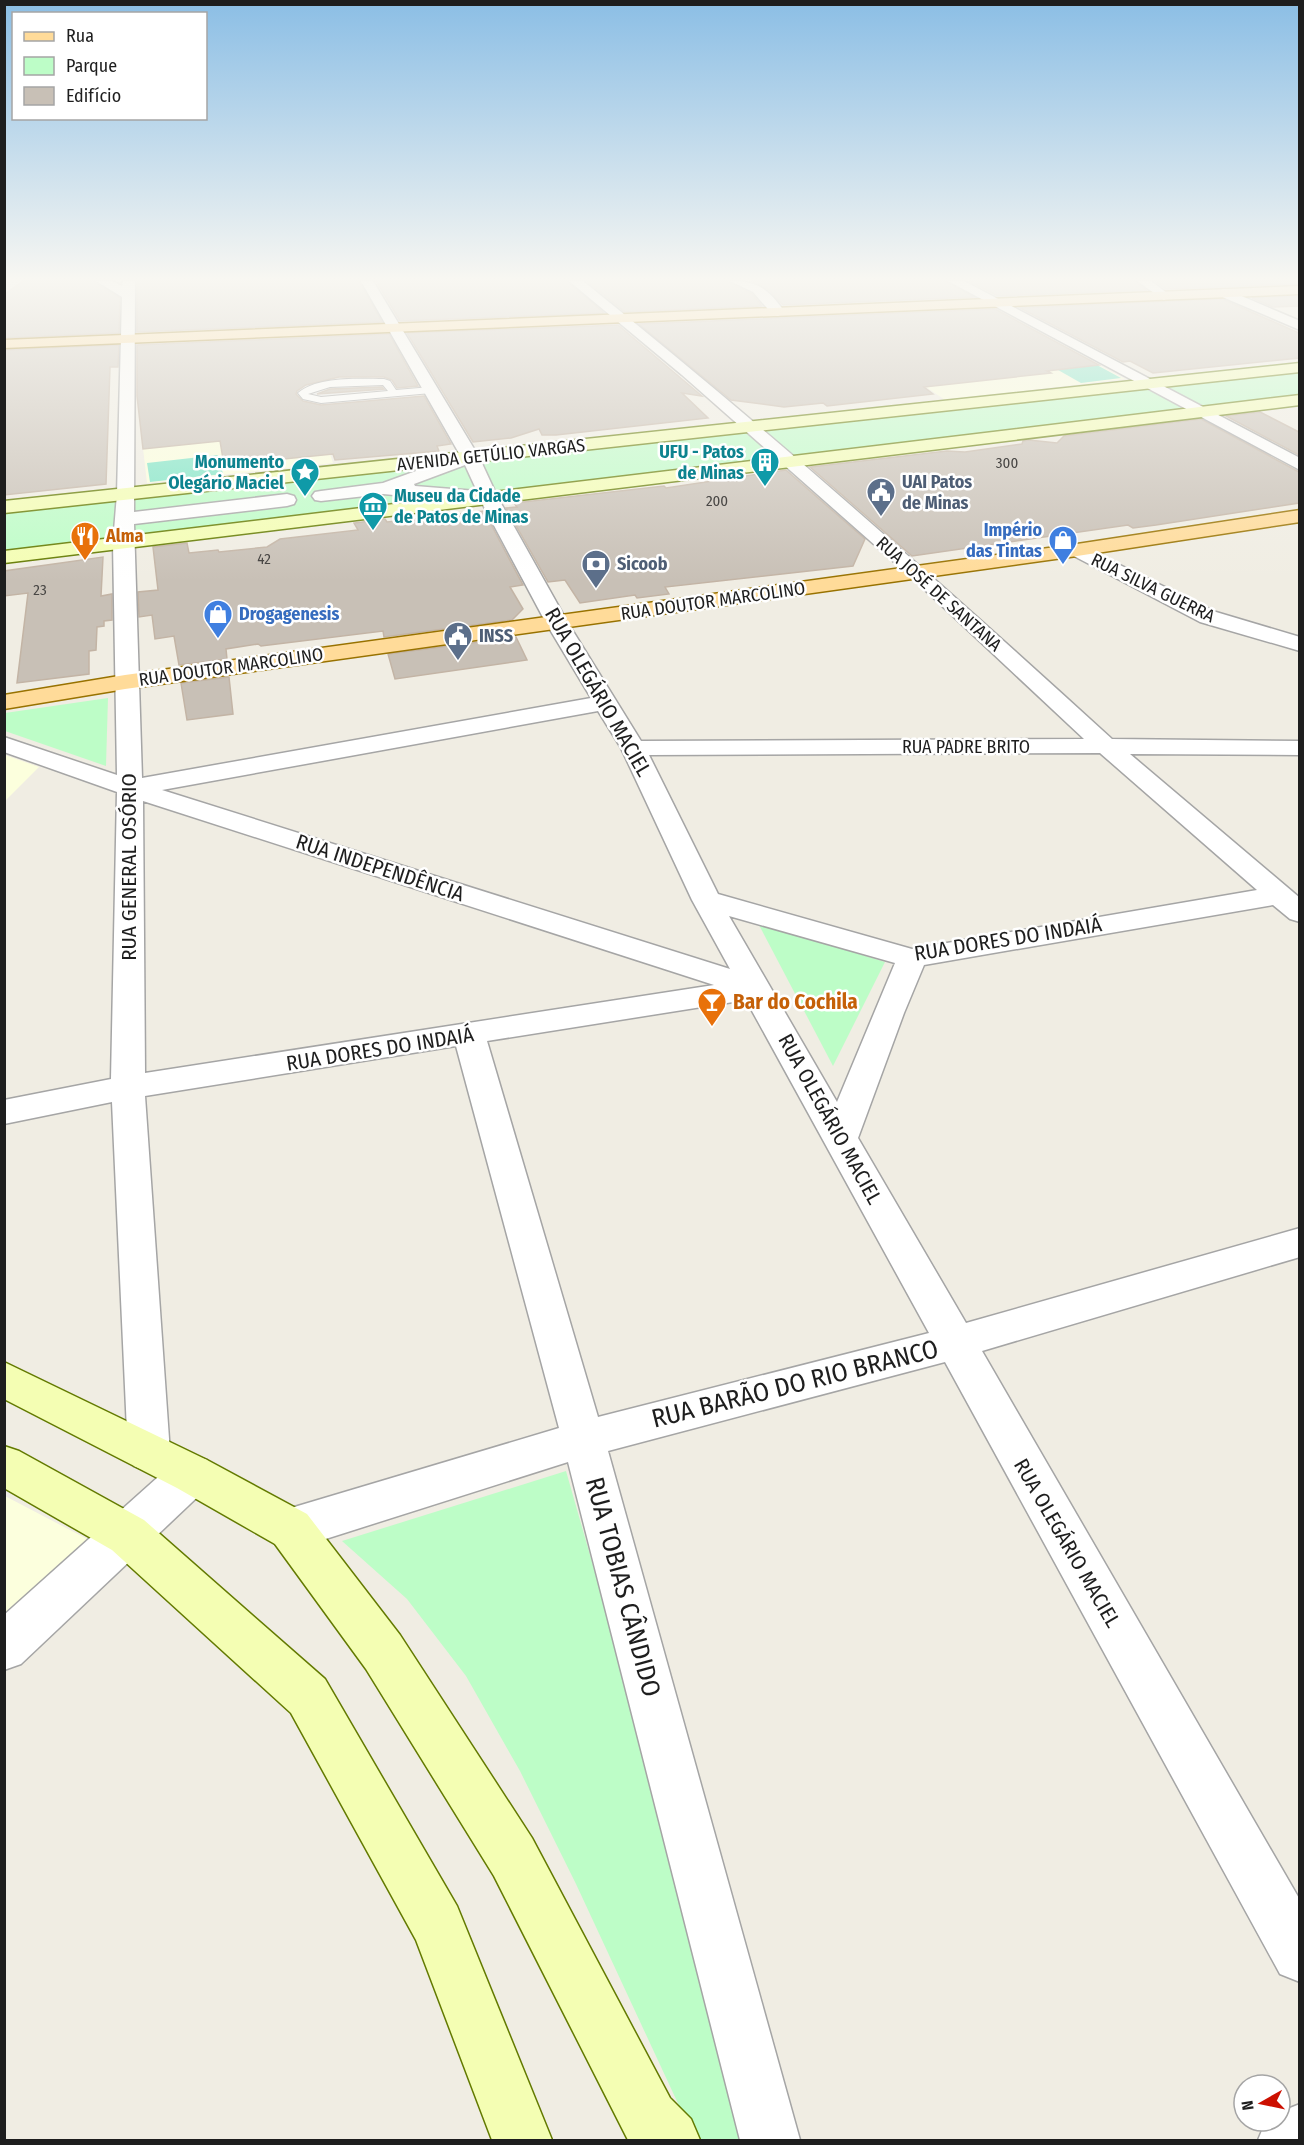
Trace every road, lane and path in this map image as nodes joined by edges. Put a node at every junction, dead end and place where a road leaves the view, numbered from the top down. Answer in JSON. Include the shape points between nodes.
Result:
{"nodes":[{"id":1,"x":127,"y":381,"type":"edge"},
{"id":2,"x":426,"y":381,"type":"edge"},
{"id":3,"x":697,"y":381,"type":"edge"},
{"id":4,"x":1141,"y":381,"type":"edge"},
{"id":5,"x":1172,"y":381,"type":"edge"},
{"id":6,"x":1146,"y":384,"type":"junction"},
{"id":7,"x":431,"y":390,"type":"junction"},
{"id":8,"x":394,"y":394,"type":"junction"},
{"id":9,"x":1299,"y":400,"type":"edge"},
{"id":10,"x":1200,"y":413,"type":"junction"},
{"id":11,"x":746,"y":426,"type":"junction"},
{"id":12,"x":470,"y":457,"type":"junction"},
{"id":13,"x":788,"y":461,"type":"junction"},
{"id":14,"x":1299,"y":465,"type":"edge"},
{"id":15,"x":480,"y":478,"type":"junction"},
{"id":16,"x":214,"y":485,"type":"junction"},
{"id":17,"x":384,"y":489,"type":"junction"},
{"id":18,"x":126,"y":494,"type":"junction"},
{"id":19,"x":305,"y":498,"type":"junction"},
{"id":20,"x":489,"y":498,"type":"junction"},
{"id":21,"x":4,"y":507,"type":"edge"},
{"id":22,"x":219,"y":509,"type":"junction"},
{"id":23,"x":199,"y":511,"type":"junction"},
{"id":24,"x":1299,"y":516,"type":"edge"},
{"id":25,"x":124,"y":519,"type":"junction"},
{"id":26,"x":223,"y":530,"type":"junction"},
{"id":27,"x":123,"y":543,"type":"junction"},
{"id":28,"x":1077,"y":550,"type":"junction"},
{"id":29,"x":4,"y":557,"type":"edge"},
{"id":30,"x":918,"y":573,"type":"junction"},
{"id":31,"x":557,"y":623,"type":"junction"},
{"id":32,"x":1299,"y":644,"type":"edge"},
{"id":33,"x":126,"y":682,"type":"junction"},
{"id":34,"x":4,"y":702,"type":"edge"},
{"id":35,"x":607,"y":702,"type":"junction"},
{"id":36,"x":4,"y":744,"type":"edge"},
{"id":37,"x":1106,"y":746,"type":"junction"},
{"id":38,"x":633,"y":748,"type":"junction"},
{"id":39,"x":1299,"y":748,"type":"edge"},
{"id":40,"x":130,"y":788,"type":"junction"},
{"id":41,"x":706,"y":900,"type":"junction"},
{"id":42,"x":1293,"y":900,"type":"edge"},
{"id":43,"x":912,"y":957,"type":"junction"},
{"id":44,"x":756,"y":988,"type":"junction"},
{"id":45,"x":470,"y":1035,"type":"junction"},
{"id":46,"x":128,"y":1087,"type":"junction"},
{"id":47,"x":4,"y":1112,"type":"edge"},
{"id":48,"x":841,"y":1137,"type":"junction"},
{"id":49,"x":1299,"y":1242,"type":"edge"},
{"id":50,"x":954,"y":1343,"type":"junction"},
{"id":51,"x":4,"y":1379,"type":"edge"},
{"id":52,"x":583,"y":1439,"type":"junction"},
{"id":53,"x":148,"y":1453,"type":"junction"},
{"id":54,"x":4,"y":1465,"type":"edge"},
{"id":55,"x":192,"y":1474,"type":"junction"},
{"id":56,"x":291,"y":1529,"type":"junction"},
{"id":57,"x":128,"y":1535,"type":"junction"},
{"id":58,"x":4,"y":1647,"type":"edge"},
{"id":59,"x":1299,"y":1954,"type":"edge"},
{"id":60,"x":1299,"y":2134,"type":"edge"},
{"id":61,"x":522,"y":2140,"type":"edge"},
{"id":62,"x":670,"y":2140,"type":"edge"},
{"id":63,"x":770,"y":2140,"type":"edge"},
{"id":64,"x":1288,"y":2140,"type":"edge"}],
"edges":[{"from":1,"to":18,"type":"street","name":"RUA GENERAL OSÓRIO"},
{"from":2,"to":7,"type":"street","name":"RUA OLEGÁRIO MACIEL"},
{"from":3,"to":11,"type":"street","name":"RUA JOSÉ DE SANTANA"},
{"from":4,"to":6,"type":"street"},
{"from":5,"to":6,"type":"street","name":"AVENIDA GETÚLIO VARGAS"},
{"from":6,"to":10,"type":"street"},
{"from":6,"to":11,"type":"street","name":"AVENIDA GETÚLIO VARGAS"},
{"from":7,"to":8,"type":"lane"},
{"from":7,"to":12,"type":"street","name":"RUA OLEGÁRIO MACIEL"},
{"from":8,"to":8,"type":"lane","via":[[321,400],[303,393],[327,386],[384,382]]},
{"from":9,"to":10,"type":"street","name":"AVENIDA GETÚLIO VARGAS"},
{"from":10,"to":13,"type":"street","name":"AVENIDA GETÚLIO VARGAS"},
{"from":10,"to":14,"type":"street"},
{"from":11,"to":12,"type":"street","name":"AVENIDA GETÚLIO VARGAS"},
{"from":11,"to":13,"type":"street","name":"RUA JOSÉ DE SANTANA"},
{"from":12,"to":15,"type":"street","name":"RUA OLEGÁRIO MACIEL"},
{"from":12,"to":17,"type":"street"},
{"from":12,"to":19,"type":"street","name":"AVENIDA GETÚLIO VARGAS"},
{"from":13,"to":20,"type":"street","name":"AVENIDA GETÚLIO VARGAS"},
{"from":13,"to":30,"type":"street","name":"RUA JOSÉ DE SANTANA"},
{"from":15,"to":17,"type":"street"},
{"from":15,"to":20,"type":"street","name":"RUA OLEGÁRIO MACIEL"},
{"from":16,"to":18,"type":"street","name":"AVENIDA GETÚLIO VARGAS"},
{"from":16,"to":19,"type":"street","name":"AVENIDA GETÚLIO VARGAS"},
{"from":16,"to":22,"type":"street"},
{"from":17,"to":19,"type":"street"},
{"from":17,"to":20,"type":"street"},
{"from":18,"to":21,"type":"street","name":"AVENIDA GETÚLIO VARGAS"},
{"from":18,"to":23,"type":"street"},
{"from":18,"to":25,"type":"street","name":"RUA GENERAL OSÓRIO"},
{"from":19,"to":20,"type":"street","name":"AVENIDA GETÚLIO VARGAS"},
{"from":19,"to":22,"type":"street"},
{"from":19,"to":26,"type":"street","name":"AVENIDA GETÚLIO VARGAS"},
{"from":20,"to":31,"type":"street","name":"RUA OLEGÁRIO MACIEL"},
{"from":22,"to":23,"type":"street"},
{"from":22,"to":26,"type":"street"},
{"from":23,"to":25,"type":"street"},
{"from":23,"to":27,"type":"street"},
{"from":24,"to":28,"type":"main road","name":"RUA DOUTOR MARCOLINO"},
{"from":25,"to":27,"type":"street","name":"RUA GENERAL OSÓRIO"},
{"from":26,"to":27,"type":"street","name":"AVENIDA GETÚLIO VARGAS"},
{"from":27,"to":29,"type":"street","name":"AVENIDA GETÚLIO VARGAS"},
{"from":27,"to":33,"type":"street","name":"RUA GENERAL OSÓRIO"},
{"from":28,"to":30,"type":"main road","name":"RUA DOUTOR MARCOLINO"},
{"from":28,"to":32,"type":"street","name":"RUA SILVA GUERRA","via":[[1208,616]]},
{"from":30,"to":31,"type":"main road","name":"RUA DOUTOR MARCOLINO"},
{"from":30,"to":37,"type":"street","name":"RUA JOSÉ DE SANTANA"},
{"from":31,"to":33,"type":"main road","name":"RUA DOUTOR MARCOLINO"},
{"from":31,"to":35,"type":"street","name":"RUA OLEGÁRIO MACIEL"},
{"from":33,"to":34,"type":"main road","name":"RUA DOUTOR MARCOLINO"},
{"from":33,"to":40,"type":"street","name":"RUA GENERAL OSÓRIO"},
{"from":35,"to":38,"type":"street","name":"RUA OLEGÁRIO MACIEL"},
{"from":35,"to":40,"type":"street"},
{"from":36,"to":40,"type":"street","name":"RUA INDEPENDÊNCIA"},
{"from":37,"to":38,"type":"street","name":"RUA PADRE BRITO"},
{"from":37,"to":39,"type":"street","name":"RUA PADRE BRITO"},
{"from":37,"to":42,"type":"street","name":"RUA JOSÉ DE SANTANA"},
{"from":38,"to":41,"type":"street","name":"RUA OLEGÁRIO MACIEL"},
{"from":40,"to":44,"type":"street","name":"RUA INDEPENDÊNCIA"},
{"from":40,"to":46,"type":"street","name":"RUA GENERAL OSÓRIO"},
{"from":41,"to":43,"type":"street","name":"RUA DORES DO INDAIÁ"},
{"from":41,"to":44,"type":"street","name":"RUA OLEGÁRIO MACIEL"},
{"from":42,"to":43,"type":"street","name":"RUA DORES DO INDAIÁ"},
{"from":43,"to":48,"type":"street"},
{"from":44,"to":45,"type":"street","name":"RUA DORES DO INDAIÁ"},
{"from":44,"to":48,"type":"street","name":"RUA OLEGÁRIO MACIEL"},
{"from":45,"to":46,"type":"street","name":"RUA DORES DO INDAIÁ"},
{"from":45,"to":52,"type":"street","name":"RUA TOBIAS CÂNDIDO"},
{"from":46,"to":47,"type":"street","name":"RUA DORES DO INDAIÁ"},
{"from":46,"to":53,"type":"street","name":"RUA GENERAL OSÓRIO"},
{"from":48,"to":50,"type":"street","name":"RUA OLEGÁRIO MACIEL"},
{"from":49,"to":50,"type":"street","name":"RUA BARÃO DO RIO BRANCO"},
{"from":50,"to":52,"type":"street","name":"RUA BARÃO DO RIO BRANCO"},
{"from":50,"to":59,"type":"street","name":"RUA OLEGÁRIO MACIEL"},
{"from":51,"to":53,"type":"street"},
{"from":52,"to":56,"type":"street","name":"RUA BARÃO DO RIO BRANCO"},
{"from":52,"to":63,"type":"street","name":"RUA TOBIAS CÂNDIDO"},
{"from":53,"to":55,"type":"street"},
{"from":54,"to":57,"type":"street"},
{"from":55,"to":56,"type":"street"},
{"from":55,"to":57,"type":"street"},
{"from":56,"to":62,"type":"street","via":[[383,1652],[513,1857],[649,2119]]},
{"from":57,"to":58,"type":"street"},
{"from":57,"to":61,"type":"street","via":[[308,1696],[438,1925]]},
{"from":60,"to":64,"type":"street"}]}
